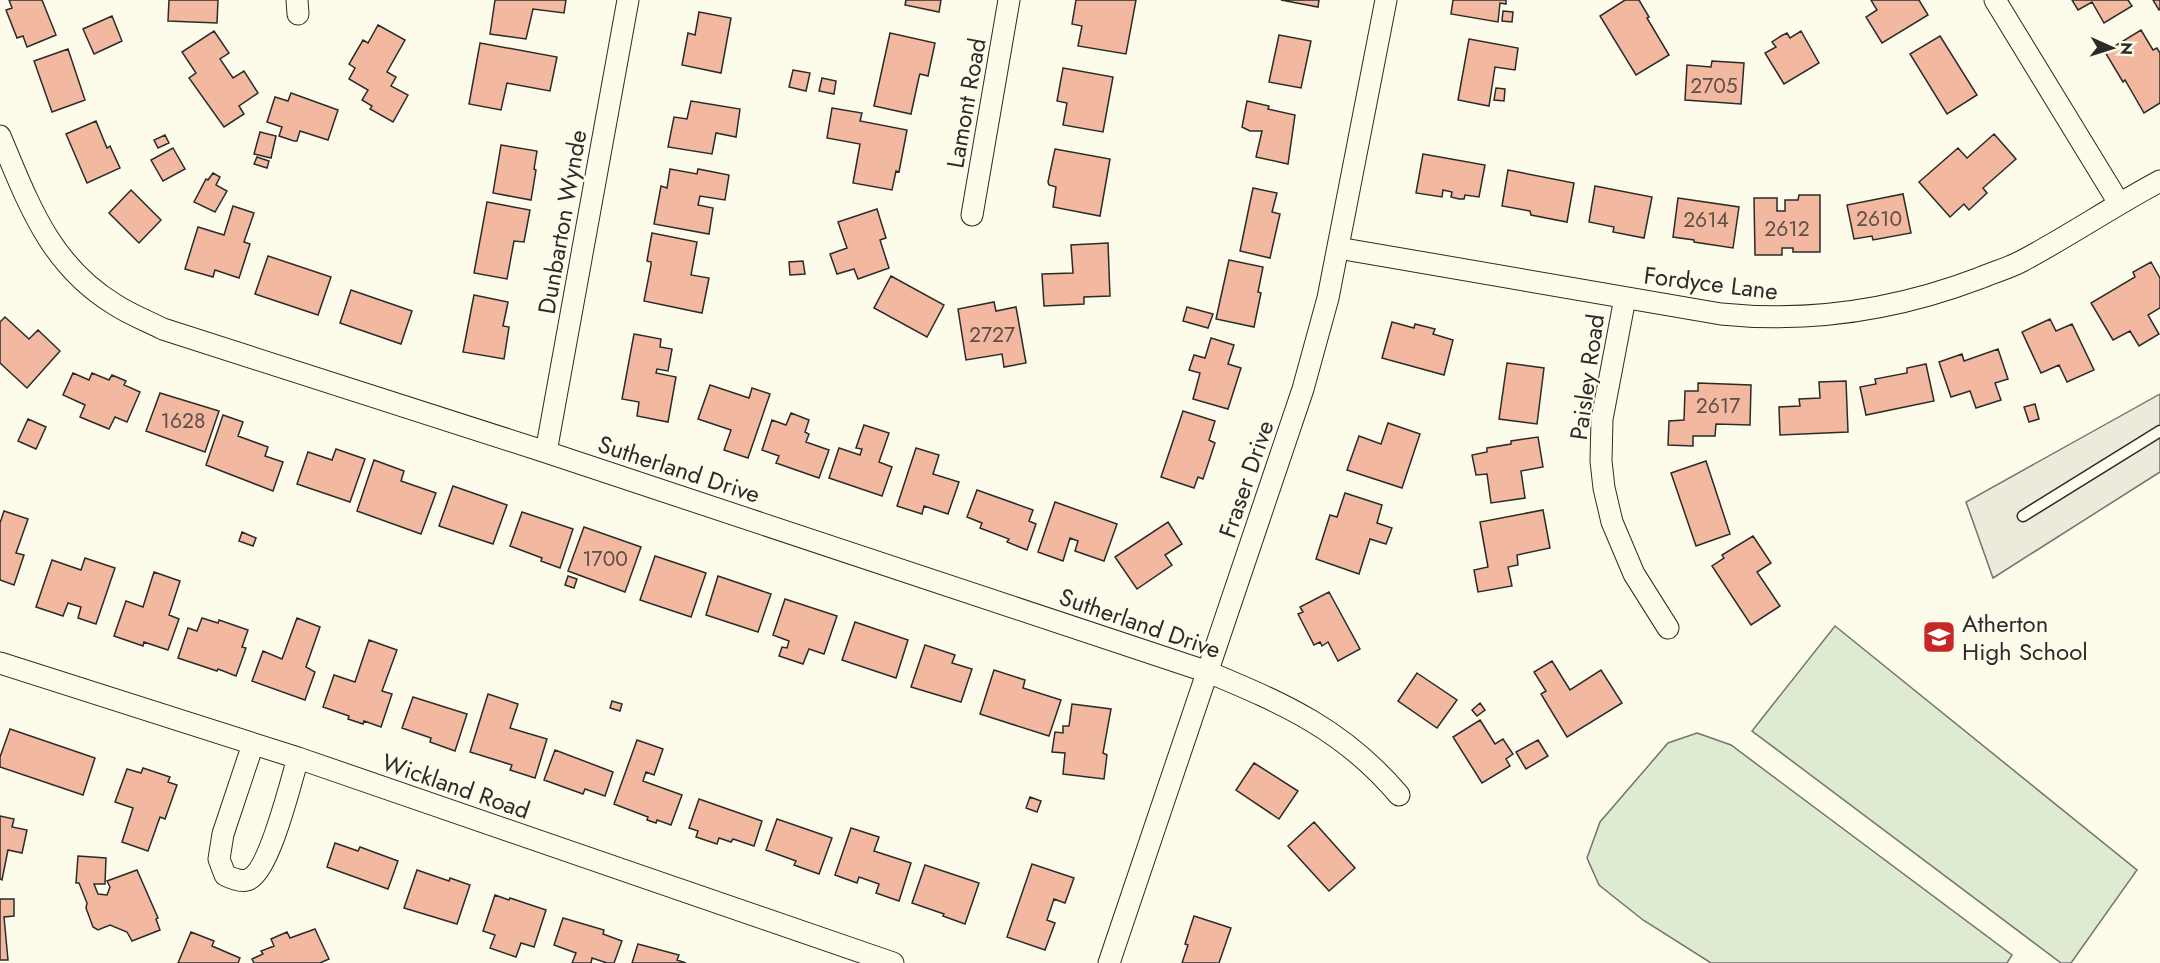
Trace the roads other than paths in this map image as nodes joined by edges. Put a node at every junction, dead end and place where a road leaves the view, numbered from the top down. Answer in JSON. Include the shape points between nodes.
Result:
{"nodes":[{"id":1,"x":628,"y":0,"type":"edge"},
{"id":2,"x":1009,"y":0,"type":"edge"},
{"id":3,"x":1386,"y":0,"type":"edge"},
{"id":4,"x":1995,"y":0,"type":"edge"},
{"id":5,"x":0,"y":136,"type":"edge"},
{"id":6,"x":2160,"y":181,"type":"edge"},
{"id":7,"x":2119,"y":203,"type":"junction"},
{"id":8,"x":972,"y":214,"type":"dead end"},
{"id":9,"x":1338,"y":248,"type":"junction"},
{"id":10,"x":1625,"y":298,"type":"junction"},
{"id":11,"x":2160,"y":431,"type":"edge"},
{"id":12,"x":546,"y":452,"type":"junction"},
{"id":13,"x":2023,"y":516,"type":"dead end"},
{"id":14,"x":1668,"y":628,"type":"dead end"},
{"id":15,"x":0,"y":663,"type":"edge"},
{"id":16,"x":1208,"y":672,"type":"junction"},
{"id":17,"x":253,"y":744,"type":"junction"},
{"id":18,"x":298,"y":758,"type":"junction"},
{"id":19,"x":1399,"y":795,"type":"dead end"},
{"id":20,"x":893,"y":963,"type":"edge"},
{"id":21,"x":1109,"y":963,"type":"edge"}],
"edges":[{"from":1,"to":12,"type":"street","name":"Dunbarton Wynde"},
{"from":2,"to":8,"type":"street","name":"Lamont Road"},
{"from":3,"to":9,"type":"street","name":"Fraser Drive"},
{"from":4,"to":7,"type":"street"},
{"from":5,"to":12,"type":"street","name":"Sutherland Drive","via":[[44,234],[80,278],[114,305],[163,329]]},
{"from":6,"to":7,"type":"street","name":"Fordyce Lane"},
{"from":7,"to":10,"type":"street","name":"Fordyce Lane","via":[[2019,262],[1946,291],[1864,310],[1759,318]]},
{"from":9,"to":10,"type":"street","name":"Fordyce Lane"},
{"from":9,"to":16,"type":"street","name":"Fraser Drive","via":[[1303,389]]},
{"from":10,"to":14,"type":"street","name":"Paisley Road","via":[[1602,419],[1604,488],[1612,522],[1634,574]]},
{"from":11,"to":13,"type":"lane"},
{"from":12,"to":16,"type":"street","name":"Sutherland Drive"},
{"from":15,"to":17,"type":"street","name":"Wickland Road"},
{"from":16,"to":19,"type":"street","name":"Sutherland Drive","via":[[1265,695],[1318,723],[1377,770]]},
{"from":16,"to":21,"type":"street","name":"Fraser Drive"},
{"from":17,"to":18,"type":"street","name":"Wickland Road"},
{"from":17,"to":18,"type":"street","via":[[220,851],[225,875],[234,879],[247,880],[258,873],[268,854]]},
{"from":18,"to":20,"type":"street","name":"Wickland Road"}]}
